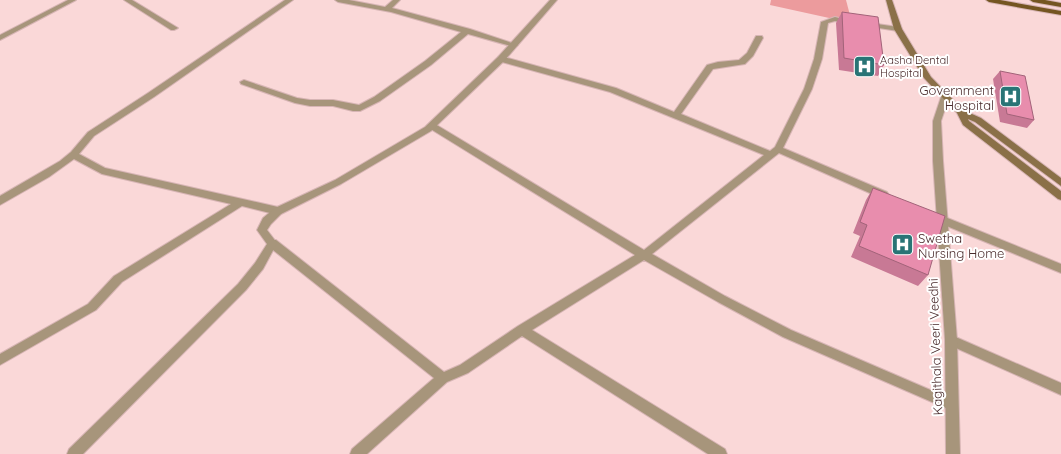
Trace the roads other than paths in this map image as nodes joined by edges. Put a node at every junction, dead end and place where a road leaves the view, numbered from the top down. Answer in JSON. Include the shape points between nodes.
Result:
{"nodes":[{"id":1,"x":73,"y":0,"type":"edge"},
{"id":2,"x":127,"y":0,"type":"edge"},
{"id":3,"x":290,"y":0,"type":"edge"},
{"id":4,"x":338,"y":0,"type":"edge"},
{"id":5,"x":396,"y":0,"type":"edge"},
{"id":6,"x":554,"y":0,"type":"edge"},
{"id":7,"x":889,"y":0,"type":"edge"},
{"id":8,"x":988,"y":0,"type":"edge"},
{"id":9,"x":1033,"y":0,"type":"edge"},
{"id":10,"x":1061,"y":5,"type":"edge"},
{"id":11,"x":387,"y":9,"type":"junction"},
{"id":12,"x":1061,"y":13,"type":"edge"},
{"id":13,"x":174,"y":28,"type":"dead end"},
{"id":14,"x":898,"y":29,"type":"junction"},
{"id":15,"x":467,"y":31,"type":"junction"},
{"id":16,"x":0,"y":38,"type":"edge"},
{"id":17,"x":759,"y":38,"type":"dead end"},
{"id":18,"x":514,"y":45,"type":"junction"},
{"id":19,"x":501,"y":59,"type":"junction"},
{"id":20,"x":244,"y":82,"type":"dead end"},
{"id":21,"x":945,"y":97,"type":"junction"},
{"id":22,"x":960,"y":112,"type":"junction"},
{"id":23,"x":676,"y":115,"type":"junction"},
{"id":24,"x":432,"y":126,"type":"junction"},
{"id":25,"x":775,"y":152,"type":"junction"},
{"id":26,"x":73,"y":155,"type":"junction"},
{"id":27,"x":1061,"y":183,"type":"edge"},
{"id":28,"x":1061,"y":196,"type":"edge"},
{"id":29,"x":893,"y":198,"type":"edge"},
{"id":30,"x":0,"y":201,"type":"edge"},
{"id":31,"x":240,"y":203,"type":"junction"},
{"id":32,"x":278,"y":211,"type":"junction"},
{"id":33,"x":928,"y":214,"type":"edge"},
{"id":34,"x":942,"y":220,"type":"junction"},
{"id":35,"x":272,"y":243,"type":"junction"},
{"id":36,"x":644,"y":255,"type":"junction"},
{"id":37,"x":1061,"y":269,"type":"edge"},
{"id":38,"x":522,"y":330,"type":"junction"},
{"id":39,"x":951,"y":340,"type":"junction"},
{"id":40,"x":0,"y":360,"type":"edge"},
{"id":41,"x":444,"y":378,"type":"junction"},
{"id":42,"x":1061,"y":389,"type":"edge"},
{"id":43,"x":952,"y":405,"type":"junction"},
{"id":44,"x":74,"y":454,"type":"edge"},
{"id":45,"x":357,"y":454,"type":"edge"},
{"id":46,"x":720,"y":454,"type":"edge"},
{"id":47,"x":953,"y":454,"type":"edge"}],
"edges":[{"from":1,"to":16,"type":"street"},
{"from":2,"to":13,"type":"street"},
{"from":3,"to":26,"type":"street","via":[[91,134]]},
{"from":4,"to":11,"type":"street"},
{"from":5,"to":11,"type":"street"},
{"from":6,"to":18,"type":"street"},
{"from":7,"to":14,"type":"main road"},
{"from":8,"to":12,"type":"main road"},
{"from":9,"to":10,"type":"main road"},
{"from":11,"to":15,"type":"street"},
{"from":14,"to":21,"type":"main road","via":[[930,80]]},
{"from":14,"to":25,"type":"street","via":[[835,19],[825,22],[818,59],[808,89]]},
{"from":15,"to":18,"type":"street"},
{"from":15,"to":20,"type":"street","via":[[428,63],[360,108],[296,100]]},
{"from":17,"to":23,"type":"street","via":[[743,62],[710,67]]},
{"from":18,"to":19,"type":"street"},
{"from":19,"to":23,"type":"street","via":[[613,90]]},
{"from":19,"to":24,"type":"street"},
{"from":21,"to":22,"type":"main road"},
{"from":21,"to":34,"type":"street","name":"Kagithala Veeri Veedhi","via":[[937,121]]},
{"from":22,"to":27,"type":"main road","via":[[978,120]]},
{"from":22,"to":28,"type":"main road","via":[[966,123],[987,141]]},
{"from":23,"to":25,"type":"street"},
{"from":24,"to":32,"type":"street","via":[[338,182]]},
{"from":24,"to":36,"type":"street"},
{"from":25,"to":29,"type":"street"},
{"from":25,"to":36,"type":"street"},
{"from":26,"to":30,"type":"street"},
{"from":26,"to":31,"type":"street","via":[[102,171]]},
{"from":31,"to":32,"type":"street"},
{"from":31,"to":40,"type":"street","via":[[118,279],[92,307]]},
{"from":32,"to":35,"type":"street","via":[[262,230]]},
{"from":33,"to":34,"type":"street"},
{"from":34,"to":37,"type":"street"},
{"from":34,"to":39,"type":"street","name":"Kagithala Veeri Veedhi"},
{"from":35,"to":41,"type":"street"},
{"from":35,"to":44,"type":"street","via":[[266,258],[250,279]]},
{"from":36,"to":38,"type":"street"},
{"from":36,"to":43,"type":"street","via":[[765,323]]},
{"from":38,"to":41,"type":"street","via":[[464,369]]},
{"from":38,"to":46,"type":"street"},
{"from":39,"to":42,"type":"street"},
{"from":39,"to":43,"type":"street","name":"Kagithala Veeri Veedhi"},
{"from":41,"to":45,"type":"street"},
{"from":43,"to":47,"type":"street","name":"Kagithala Veeri Veedhi"}]}
